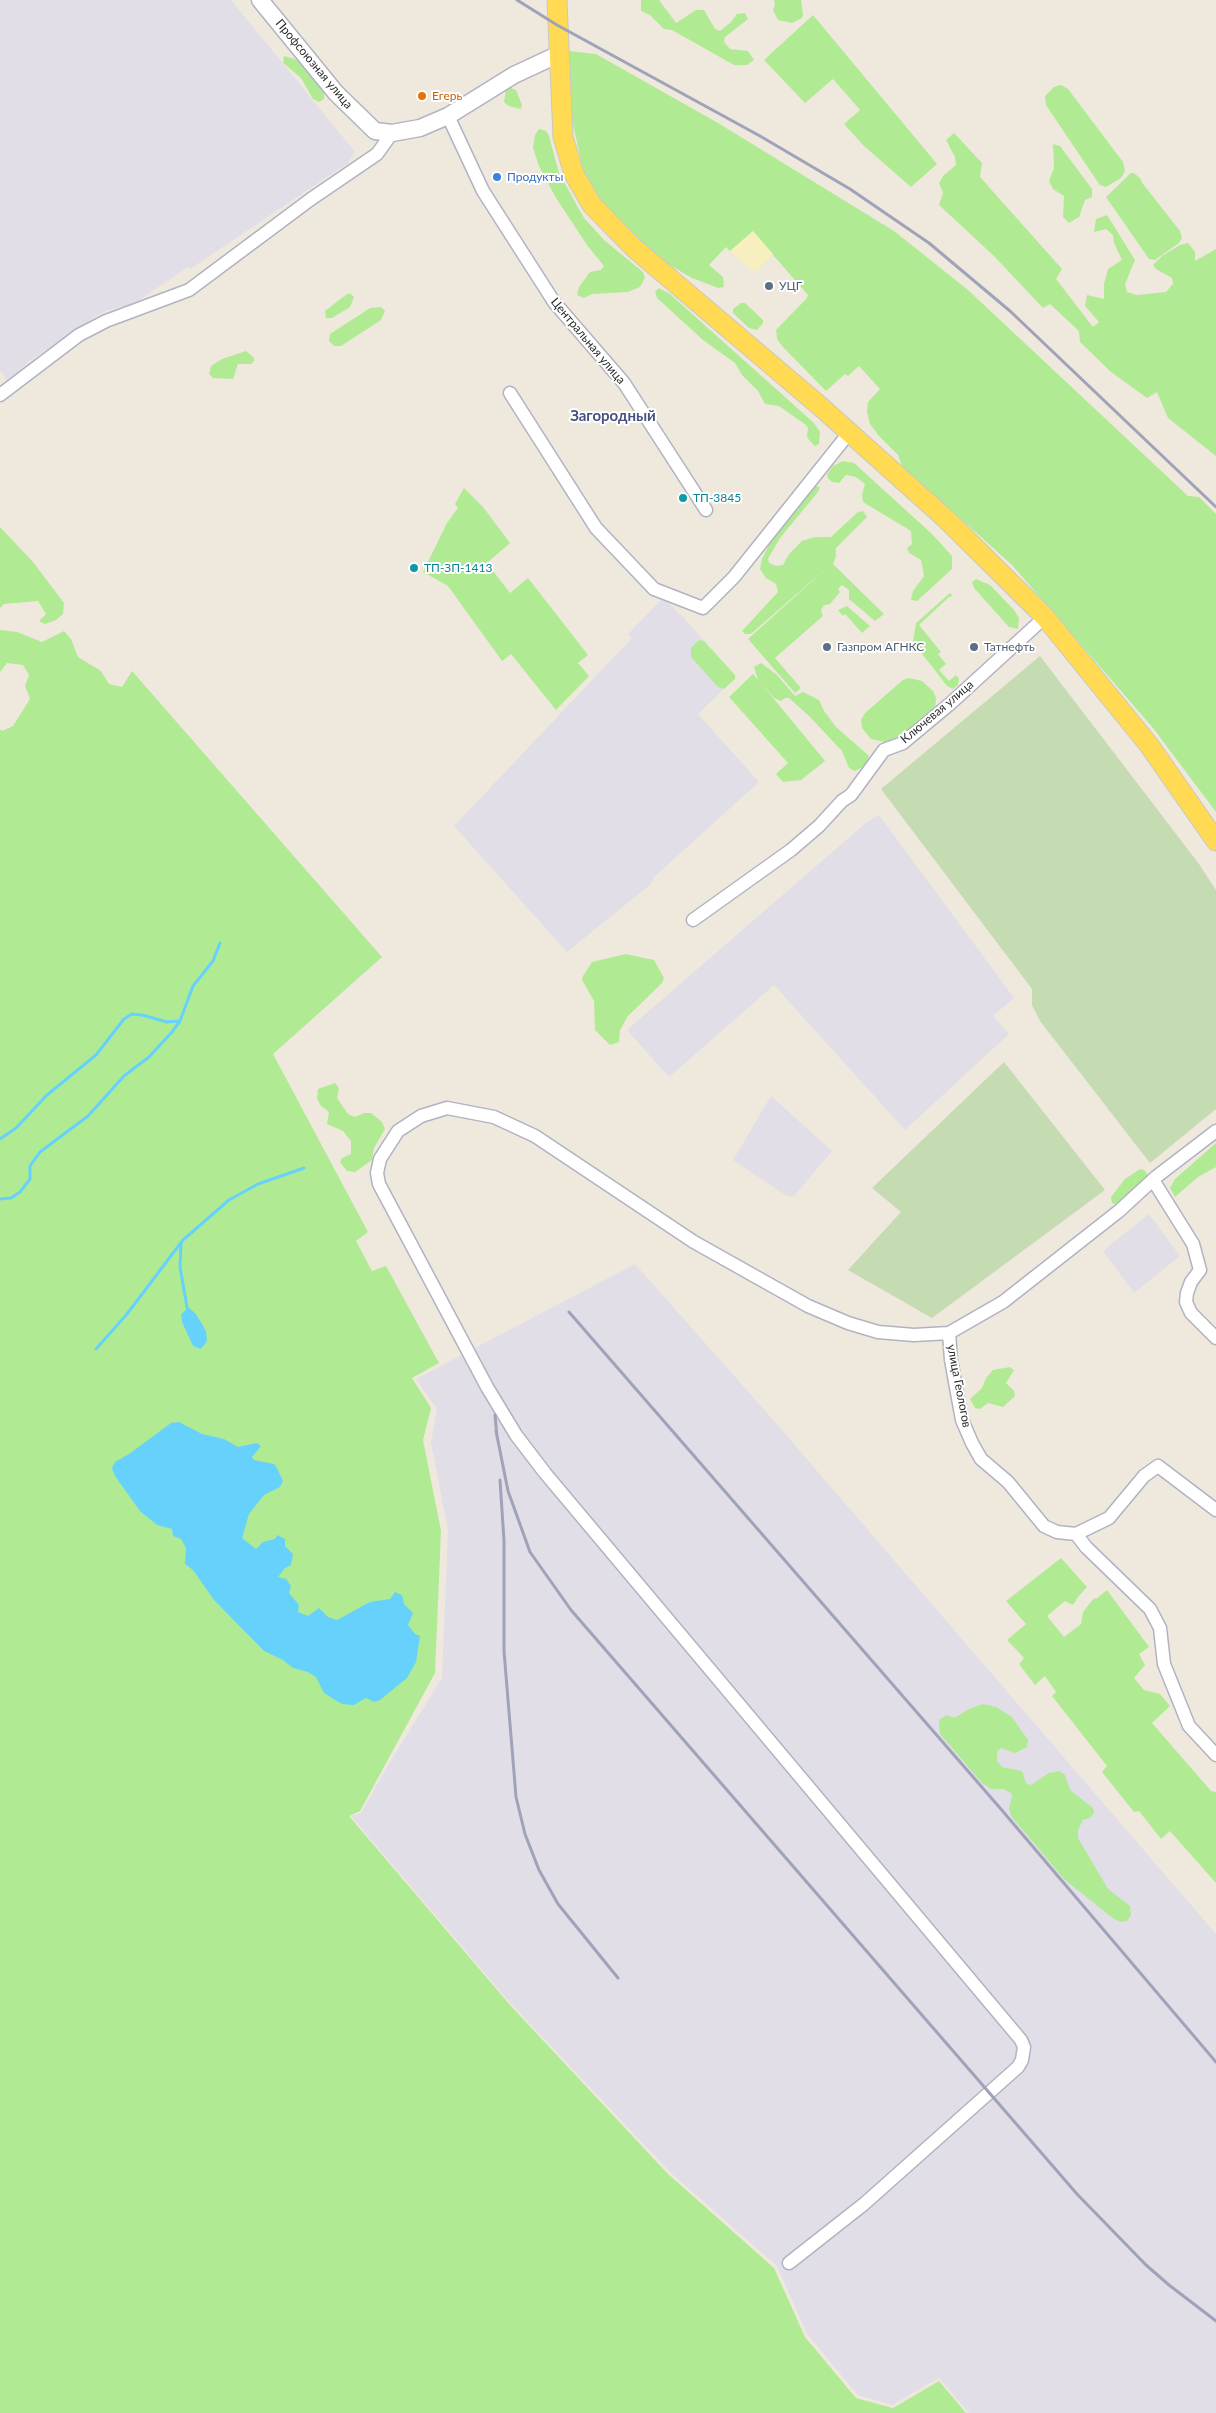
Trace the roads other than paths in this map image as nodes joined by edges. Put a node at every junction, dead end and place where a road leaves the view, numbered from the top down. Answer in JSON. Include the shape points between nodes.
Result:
{"nodes":[{"id":1,"x":260,"y":0,"type":"edge"},
{"id":2,"x":557,"y":0,"type":"edge"},
{"id":3,"x":559,"y":54,"type":"junction"},
{"id":4,"x":448,"y":116,"type":"junction"},
{"id":5,"x":392,"y":133,"type":"junction"},
{"id":6,"x":510,"y":393,"type":"dead end"},
{"id":7,"x":0,"y":396,"type":"edge"},
{"id":8,"x":849,"y":433,"type":"junction"},
{"id":9,"x":706,"y":510,"type":"dead end"},
{"id":10,"x":1045,"y":617,"type":"junction"},
{"id":11,"x":1216,"y":841,"type":"edge"},
{"id":12,"x":693,"y":920,"type":"dead end"},
{"id":13,"x":1216,"y":1131,"type":"edge"},
{"id":14,"x":1153,"y":1180,"type":"junction"},
{"id":15,"x":949,"y":1333,"type":"junction"},
{"id":16,"x":1216,"y":1338,"type":"edge"},
{"id":17,"x":1216,"y":1510,"type":"edge"},
{"id":18,"x":1076,"y":1534,"type":"junction"},
{"id":19,"x":1216,"y":1755,"type":"edge"},
{"id":20,"x":790,"y":2264,"type":"dead end"}],
"edges":[{"from":1,"to":5,"type":"street","name":"Профсоюзная улица","via":[[358,116],[376,130]]},
{"from":2,"to":3,"type":"main road"},
{"from":3,"to":4,"type":"street","via":[[514,75]]},
{"from":3,"to":8,"type":"main road","via":[[567,157],[592,205],[634,248]]},
{"from":4,"to":5,"type":"street","via":[[420,128]]},
{"from":4,"to":9,"type":"street","name":"Центральная улица","via":[[483,191],[554,302],[624,383]]},
{"from":5,"to":7,"type":"street","via":[[377,154],[189,290],[106,321],[79,336]]},
{"from":6,"to":8,"type":"street","via":[[596,528],[654,589],[703,608],[734,577]]},
{"from":8,"to":10,"type":"main road","via":[[946,519]]},
{"from":10,"to":11,"type":"main road","via":[[1149,745]]},
{"from":10,"to":12,"type":"street","name":"Ключевая улица","via":[[903,743],[884,750],[851,794],[791,850]]},
{"from":13,"to":14,"type":"street"},
{"from":14,"to":15,"type":"street","via":[[1009,1297]]},
{"from":14,"to":16,"type":"street","via":[[1193,1244],[1200,1270],[1191,1282],[1186,1302],[1191,1313]]},
{"from":15,"to":18,"type":"street","name":"улица Геологов","via":[[962,1420],[981,1459],[1008,1482],[1044,1526],[1057,1532]]},
{"from":15,"to":20,"type":"street","via":[[878,1332],[808,1306],[694,1242],[535,1136],[494,1117],[447,1108],[433,1111],[398,1131],[380,1159],[379,1184],[516,1435],[1022,2040],[1024,2054],[1018,2067],[864,2204]]},
{"from":17,"to":18,"type":"street","via":[[1158,1466],[1144,1476],[1108,1518]]},
{"from":18,"to":19,"type":"street","via":[[1150,1610],[1160,1628],[1164,1664],[1189,1726]]}]}
